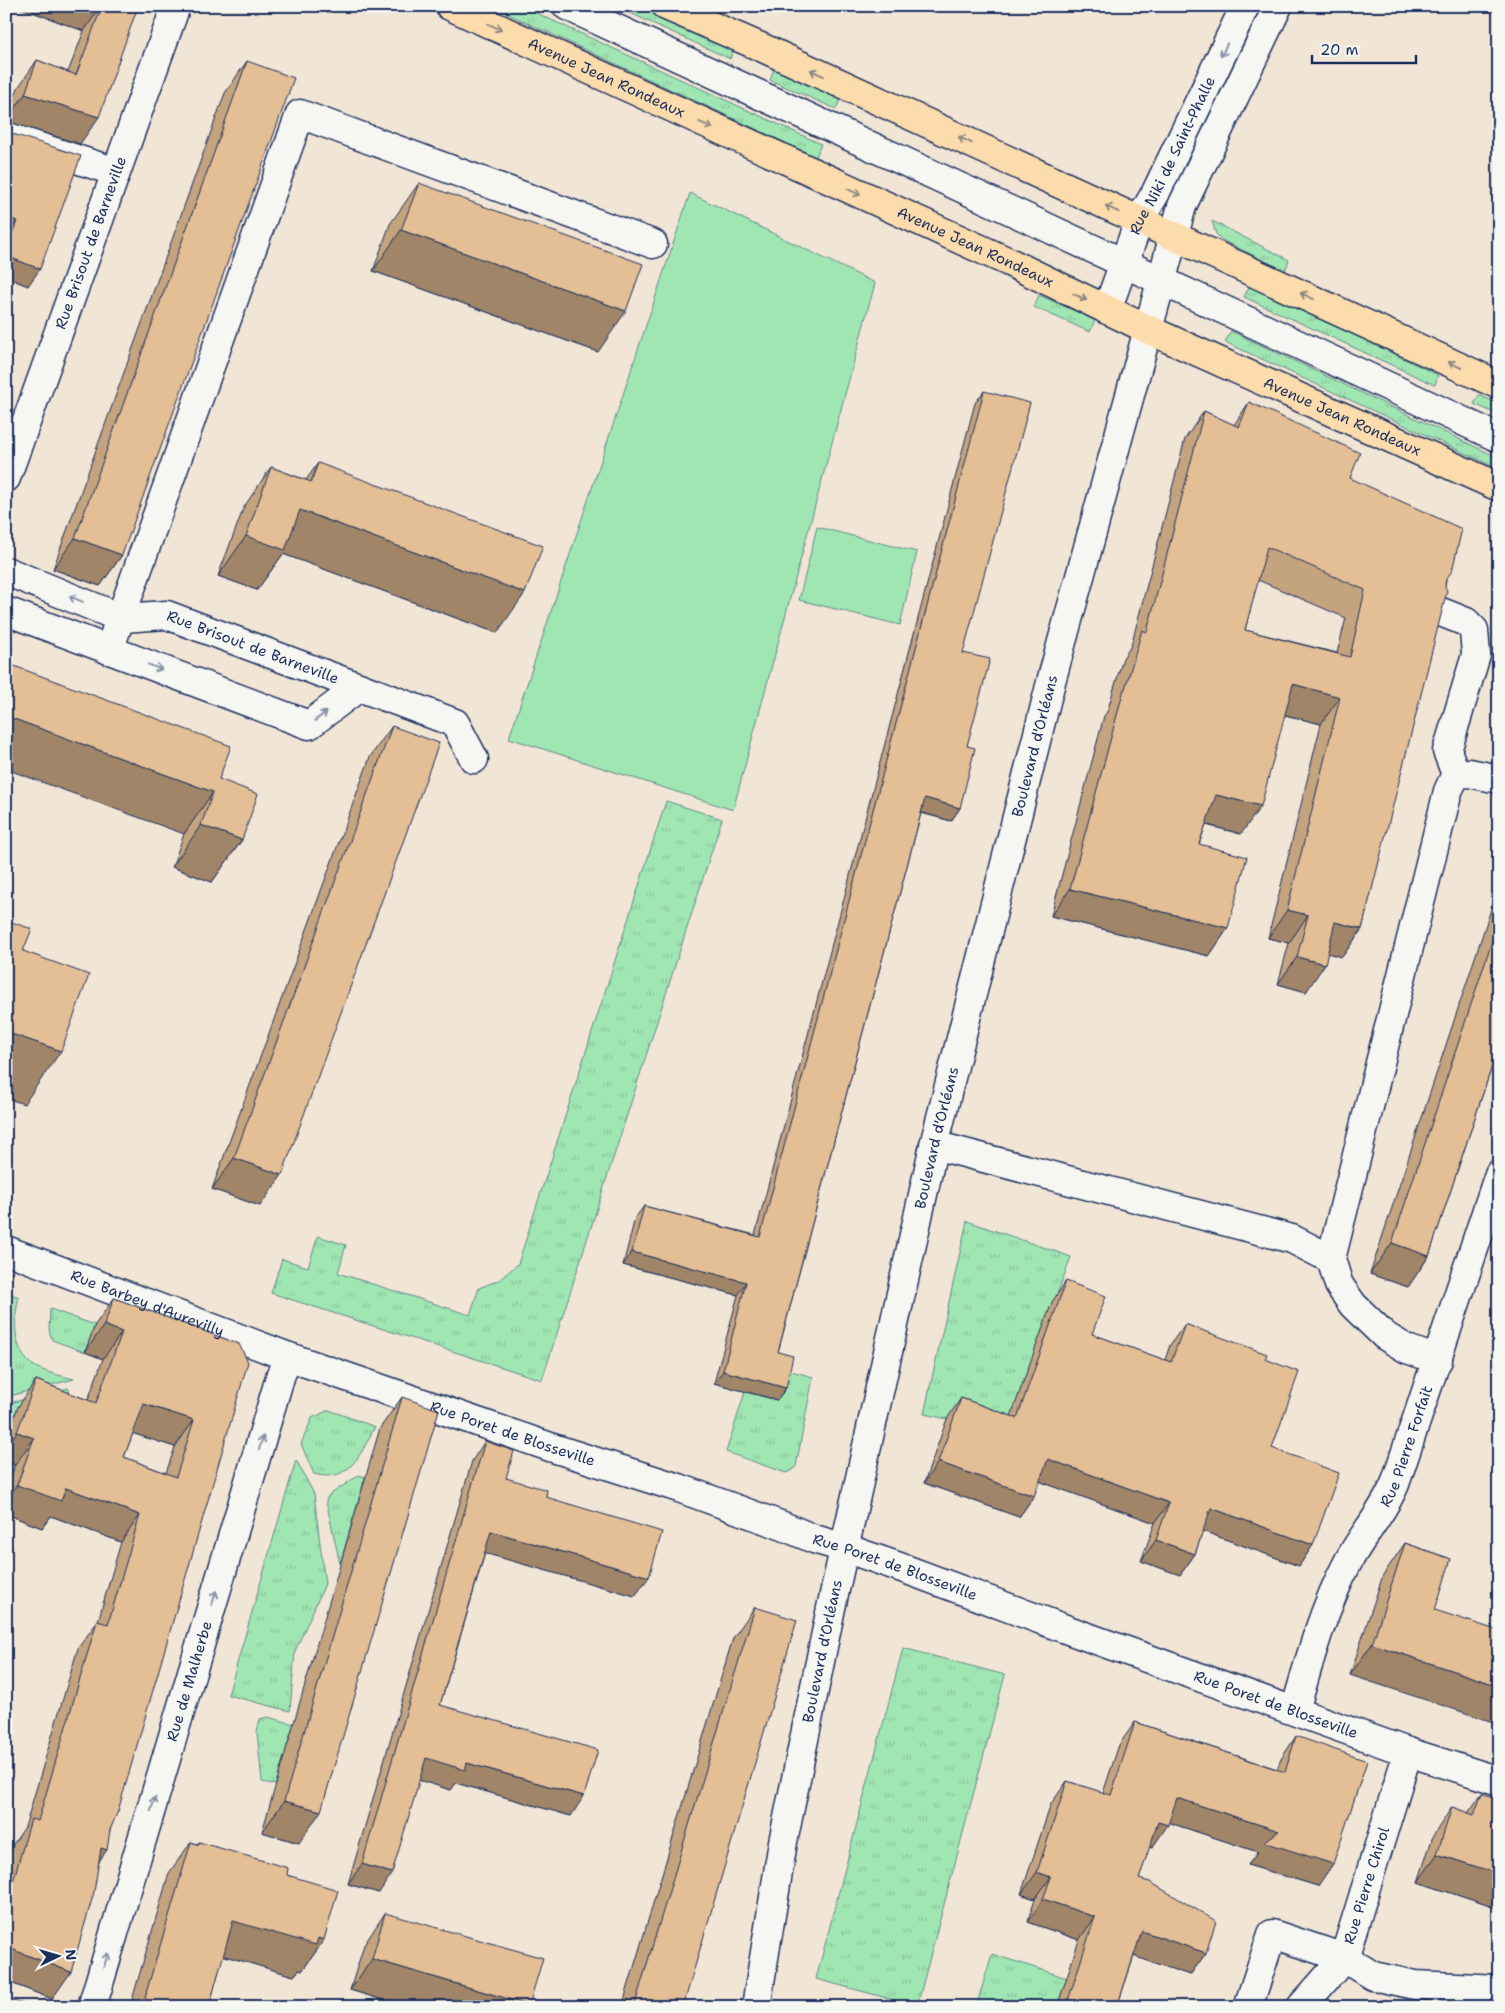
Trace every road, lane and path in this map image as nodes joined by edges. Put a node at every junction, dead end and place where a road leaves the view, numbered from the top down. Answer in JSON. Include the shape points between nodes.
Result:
{"nodes":[{"id":1,"x":176,"y":6,"type":"edge"},
{"id":2,"x":450,"y":6,"type":"edge"},
{"id":3,"x":567,"y":6,"type":"edge"},
{"id":4,"x":666,"y":6,"type":"edge"},
{"id":5,"x":1245,"y":6,"type":"edge"},
{"id":6,"x":1278,"y":6,"type":"edge"},
{"id":7,"x":6,"y":136,"type":"edge"},
{"id":8,"x":116,"y":172,"type":"junction"},
{"id":9,"x":1139,"y":222,"type":"junction"},
{"id":10,"x":1173,"y":236,"type":"junction"},
{"id":11,"x":653,"y":244,"type":"dead end"},
{"id":12,"x":1124,"y":263,"type":"junction"},
{"id":13,"x":1160,"y":280,"type":"junction"},
{"id":14,"x":1107,"y":310,"type":"junction"},
{"id":15,"x":1148,"y":329,"type":"junction"},
{"id":16,"x":1499,"y":385,"type":"edge"},
{"id":17,"x":1499,"y":438,"type":"edge"},
{"id":18,"x":6,"y":478,"type":"edge"},
{"id":19,"x":1499,"y":487,"type":"edge"},
{"id":20,"x":6,"y":571,"type":"edge"},
{"id":21,"x":6,"y":611,"type":"edge"},
{"id":22,"x":1441,"y":612,"type":"edge"},
{"id":23,"x":121,"y":618,"type":"junction"},
{"id":24,"x":109,"y":650,"type":"junction"},
{"id":25,"x":359,"y":687,"type":"junction"},
{"id":26,"x":474,"y":759,"type":"dead end"},
{"id":27,"x":1456,"y":774,"type":"junction"},
{"id":28,"x":1499,"y":779,"type":"edge"},
{"id":29,"x":934,"y":1145,"type":"junction"},
{"id":30,"x":1499,"y":1174,"type":"edge"},
{"id":31,"x":6,"y":1250,"type":"edge"},
{"id":32,"x":1331,"y":1259,"type":"junction"},
{"id":33,"x":289,"y":1357,"type":"junction"},
{"id":34,"x":1438,"y":1360,"type":"junction"},
{"id":35,"x":845,"y":1548,"type":"junction"},
{"id":36,"x":1296,"y":1711,"type":"junction"},
{"id":37,"x":1408,"y":1752,"type":"junction"},
{"id":38,"x":1499,"y":1781,"type":"edge"},
{"id":39,"x":1344,"y":1958,"type":"junction"},
{"id":40,"x":1499,"y":1989,"type":"edge"},
{"id":41,"x":92,"y":2007,"type":"edge"},
{"id":42,"x":756,"y":2007,"type":"edge"},
{"id":43,"x":1248,"y":2007,"type":"edge"},
{"id":44,"x":1301,"y":2007,"type":"edge"}],
"edges":[{"from":1,"to":8,"type":"street","name":"Rue Brisout de Barneville"},
{"from":2,"to":14,"type":"main road","name":"Avenue Jean Rondeaux","one_way":true},
{"from":3,"to":12,"type":"street"},
{"from":9,"to":4,"type":"main road","one_way":true},
{"from":5,"to":9,"type":"street","name":"Rue Niki de Saint-Phalle","one_way":true},
{"from":6,"to":10,"type":"street","name":"Rue Niki de Saint-Phalle","via":[[1182,206]]},
{"from":7,"to":8,"type":"street"},
{"from":8,"to":18,"type":"street","name":"Rue Brisout de Barneville"},
{"from":9,"to":10,"type":"main road"},
{"from":9,"to":12,"type":"street","name":"Rue Niki de Saint-Phalle"},
{"from":10,"to":13,"type":"street","name":"Rue Niki de Saint-Phalle"},
{"from":16,"to":10,"type":"main road","one_way":true},
{"from":11,"to":23,"type":"street","via":[[300,114]]},
{"from":12,"to":13,"type":"street"},
{"from":12,"to":14,"type":"street","name":"Rue Niki de Saint-Phalle"},
{"from":13,"to":15,"type":"street","name":"Boulevard d'Orléans"},
{"from":13,"to":17,"type":"street"},
{"from":14,"to":15,"type":"main road","name":"Avenue Jean Rondeaux"},
{"from":15,"to":19,"type":"main road","name":"Avenue Jean Rondeaux"},
{"from":15,"to":29,"type":"street","name":"Boulevard d'Orléans","via":[[1052,678]]},
{"from":23,"to":20,"type":"street","one_way":true},
{"from":21,"to":24,"type":"street"},
{"from":22,"to":27,"type":"street","via":[[1466,622],[1474,630],[1476,654],[1447,751]]},
{"from":23,"to":24,"type":"street"},
{"from":23,"to":25,"type":"street","name":"Rue Brisout de Barneville","via":[[167,615]]},
{"from":24,"to":25,"type":"street","one_way":true,"via":[[309,725]]},
{"from":25,"to":26,"type":"street","name":"Rue Brisout de Barneville","via":[[455,723]]},
{"from":27,"to":28,"type":"street"},
{"from":27,"to":32,"type":"street","via":[[1448,791]]},
{"from":29,"to":32,"type":"street","via":[[1292,1239]]},
{"from":29,"to":35,"type":"street","name":"Boulevard d'Orléans"},
{"from":30,"to":34,"type":"street","name":"Rue Pierre Forfait"},
{"from":31,"to":33,"type":"street","name":"Rue Barbey d'Aurevilly"},
{"from":32,"to":34,"type":"street","via":[[1339,1285],[1353,1305],[1385,1336],[1407,1349]]},
{"from":33,"to":35,"type":"street","name":"Rue Poret de Blosseville"},
{"from":41,"to":33,"type":"street","name":"Rue de Malherbe","one_way":true,"via":[[281,1374]]},
{"from":34,"to":36,"type":"street","name":"Rue Pierre Forfait","via":[[1391,1495],[1334,1590]]},
{"from":35,"to":36,"type":"street","name":"Rue Poret de Blosseville"},
{"from":35,"to":42,"type":"street","name":"Boulevard d'Orléans","via":[[783,1842]]},
{"from":36,"to":37,"type":"street","name":"Rue Poret de Blosseville"},
{"from":37,"to":38,"type":"street","name":"Rue Poret de Blosseville"},
{"from":37,"to":39,"type":"street","name":"Rue Pierre Chirol"},
{"from":39,"to":40,"type":"street","via":[[1373,1976],[1415,1985]]},
{"from":39,"to":43,"type":"street","via":[[1272,1934]]},
{"from":39,"to":44,"type":"street","name":"Rue Pierre Chirol"}]}
